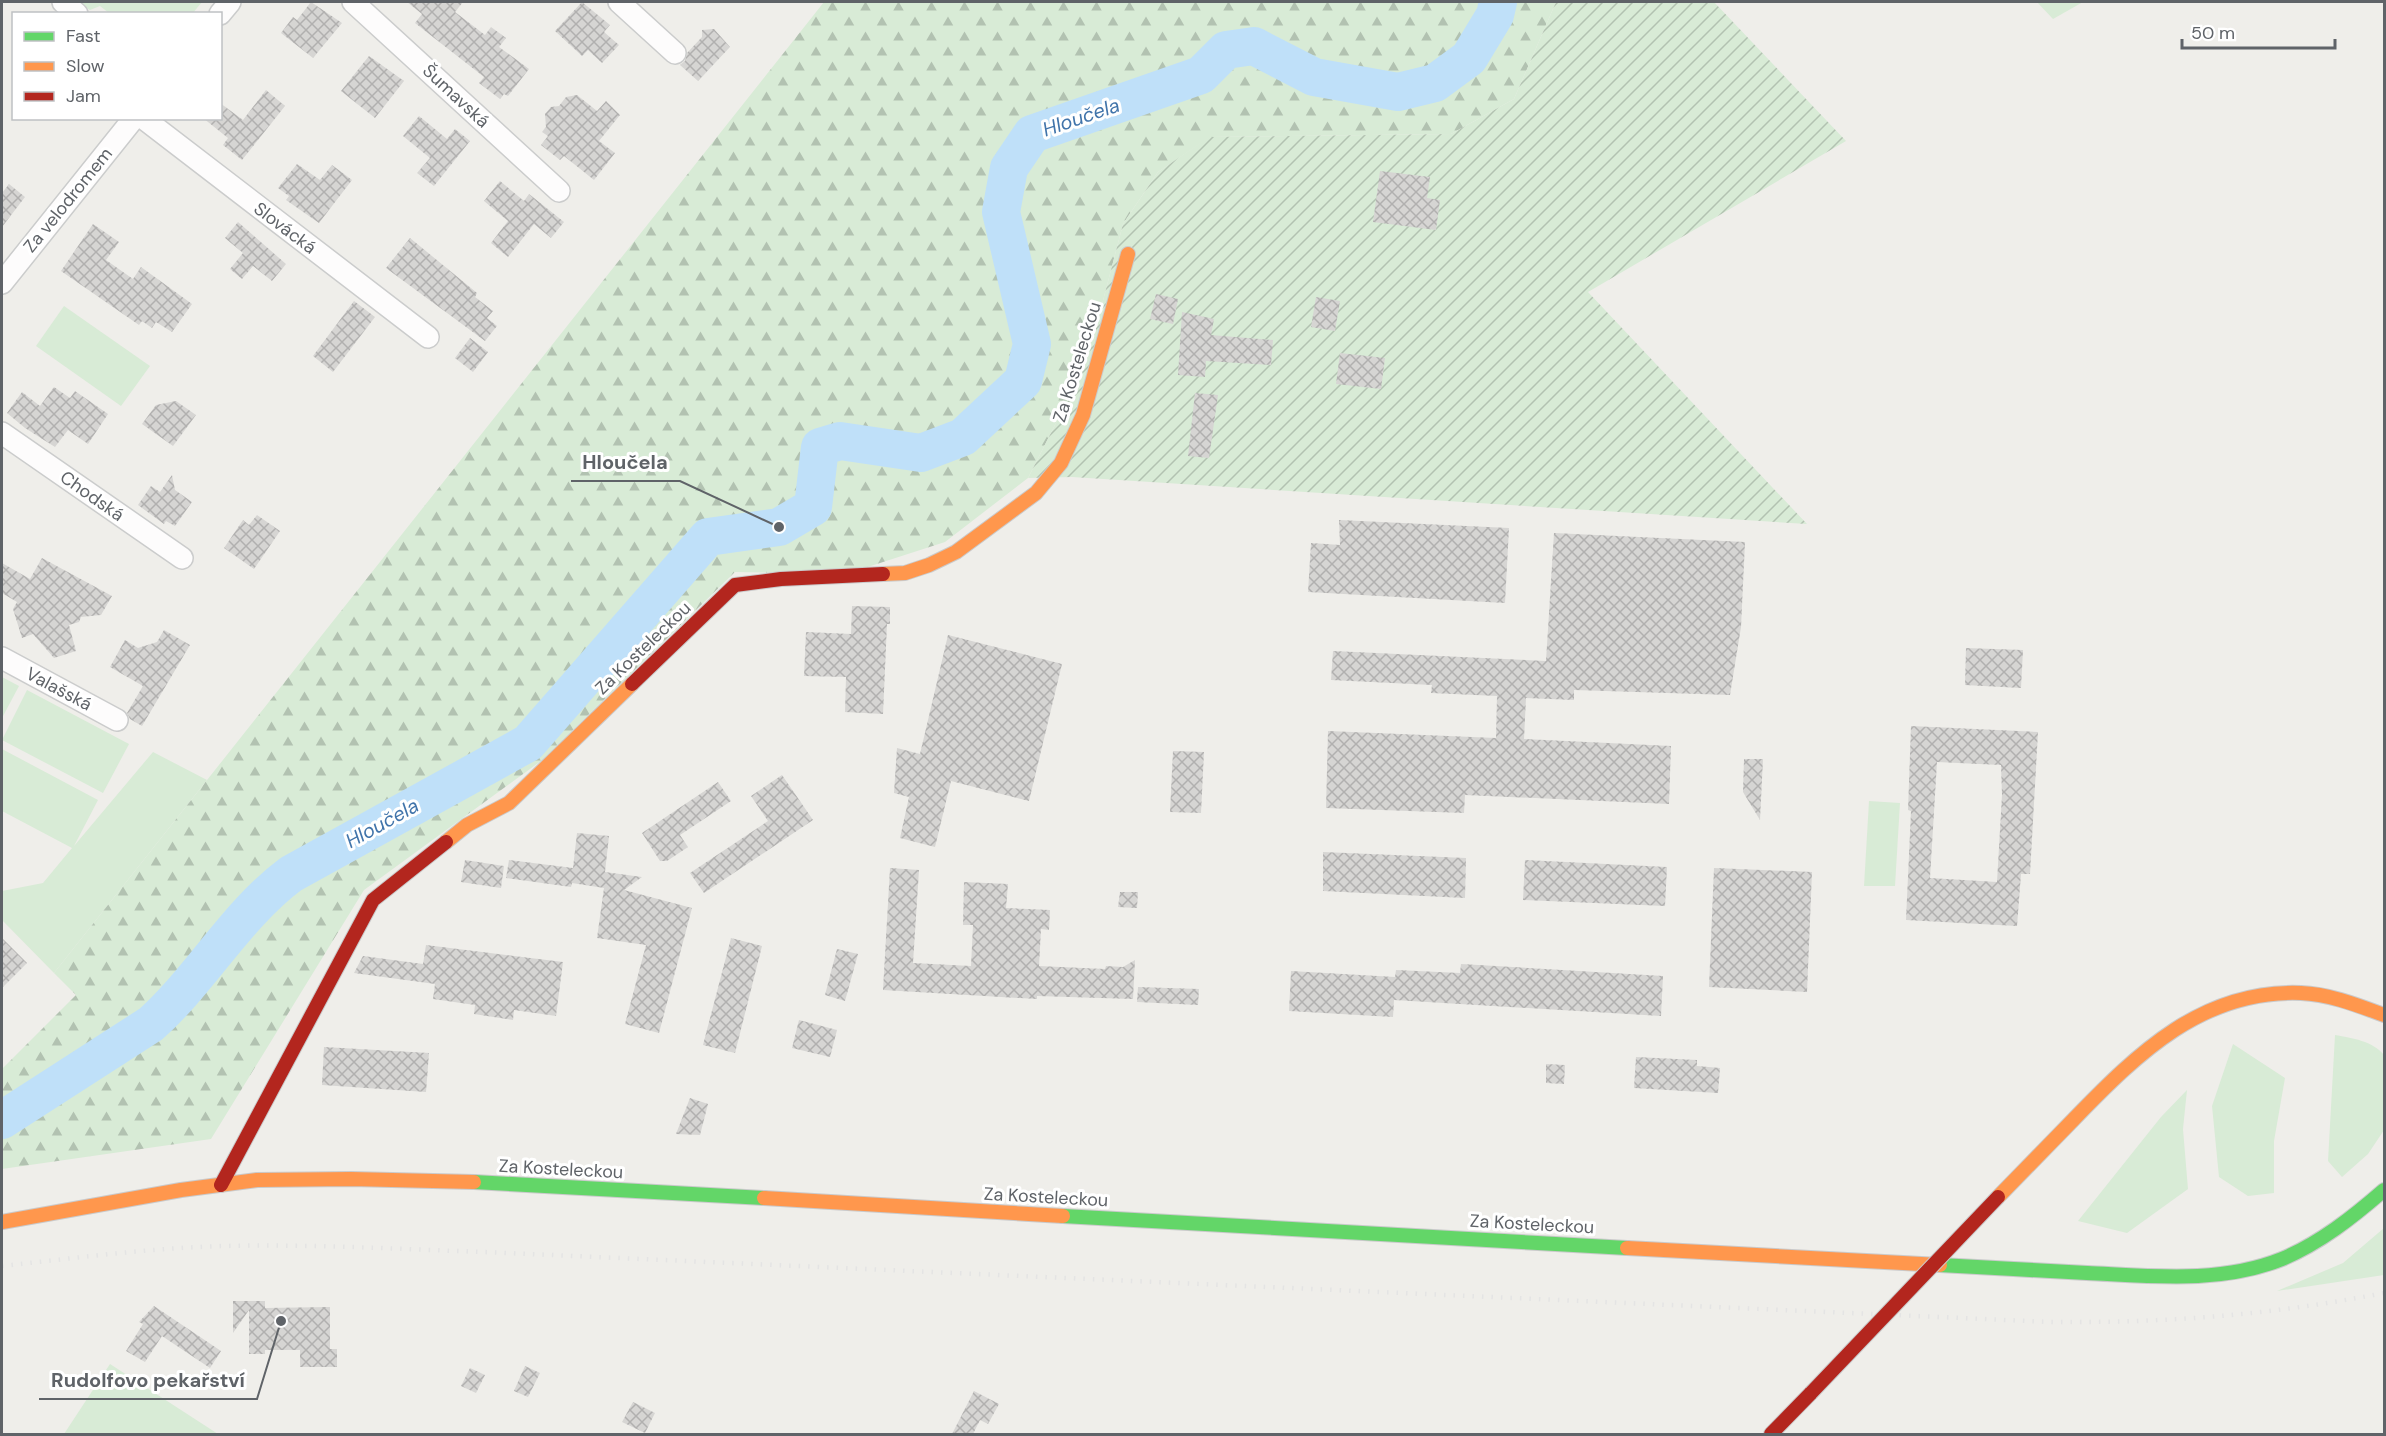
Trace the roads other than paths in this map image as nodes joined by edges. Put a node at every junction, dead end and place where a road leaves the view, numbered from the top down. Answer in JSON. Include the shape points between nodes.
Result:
{"nodes":[{"id":1,"x":63,"y":2,"type":"edge"},
{"id":2,"x":353,"y":2,"type":"edge"},
{"id":3,"x":619,"y":2,"type":"edge"},
{"id":4,"x":75,"y":12,"type":"edge"},
{"id":5,"x":675,"y":53,"type":"dead end"},
{"id":6,"x":132,"y":120,"type":"edge"},
{"id":7,"x":146,"y":120,"type":"edge"},
{"id":8,"x":559,"y":191,"type":"dead end"},
{"id":9,"x":1128,"y":254,"type":"dead end"},
{"id":10,"x":2,"y":283,"type":"edge"},
{"id":11,"x":428,"y":337,"type":"dead end"},
{"id":12,"x":2,"y":433,"type":"edge"},
{"id":13,"x":182,"y":558,"type":"dead end"},
{"id":14,"x":2,"y":658,"type":"edge"},
{"id":15,"x":117,"y":720,"type":"dead end"},
{"id":16,"x":2360,"y":1006,"type":"junction"},
{"id":17,"x":2385,"y":1015,"type":"edge"},
{"id":18,"x":2385,"y":1022,"type":"edge"},
{"id":19,"x":2385,"y":1176,"type":"edge"},
{"id":20,"x":221,"y":1185,"type":"junction"},
{"id":21,"x":2385,"y":1191,"type":"edge"},
{"id":22,"x":2357,"y":1214,"type":"junction"},
{"id":23,"x":2,"y":1221,"type":"edge"},
{"id":24,"x":1772,"y":1434,"type":"edge"}],
"edges":[{"from":1,"to":4,"type":"street"},
{"from":2,"to":8,"type":"street","name":"Šumavská"},
{"from":3,"to":5,"type":"street"},
{"from":6,"to":10,"type":"street","name":"Za velodromem"},
{"from":7,"to":11,"type":"street","name":"Slovácká"},
{"from":9,"to":20,"type":"street","name":"Za Kosteleckou","via":[[1083,415],[1061,463],[1036,493],[956,552],[905,573],[735,585],[509,803],[467,825],[372,900]]},
{"from":12,"to":13,"type":"street","name":"Chodská"},
{"from":14,"to":15,"type":"street","name":"Valašská"},
{"from":16,"to":17,"type":"street"},
{"from":16,"to":18,"type":"street"},
{"from":16,"to":24,"type":"street","bridge":true,"via":[[2320,995],[2280,993],[2238,999],[2197,1014],[2164,1035],[2124,1068]]},
{"from":19,"to":22,"type":"street"},
{"from":20,"to":22,"type":"street","name":"Za Kosteleckou","via":[[298,1179],[513,1183],[1212,1226],[2162,1277],[2240,1271],[2281,1259],[2321,1240]]},
{"from":20,"to":23,"type":"street","name":"Za Kosteleckou"},
{"from":21,"to":22,"type":"street"}]}
